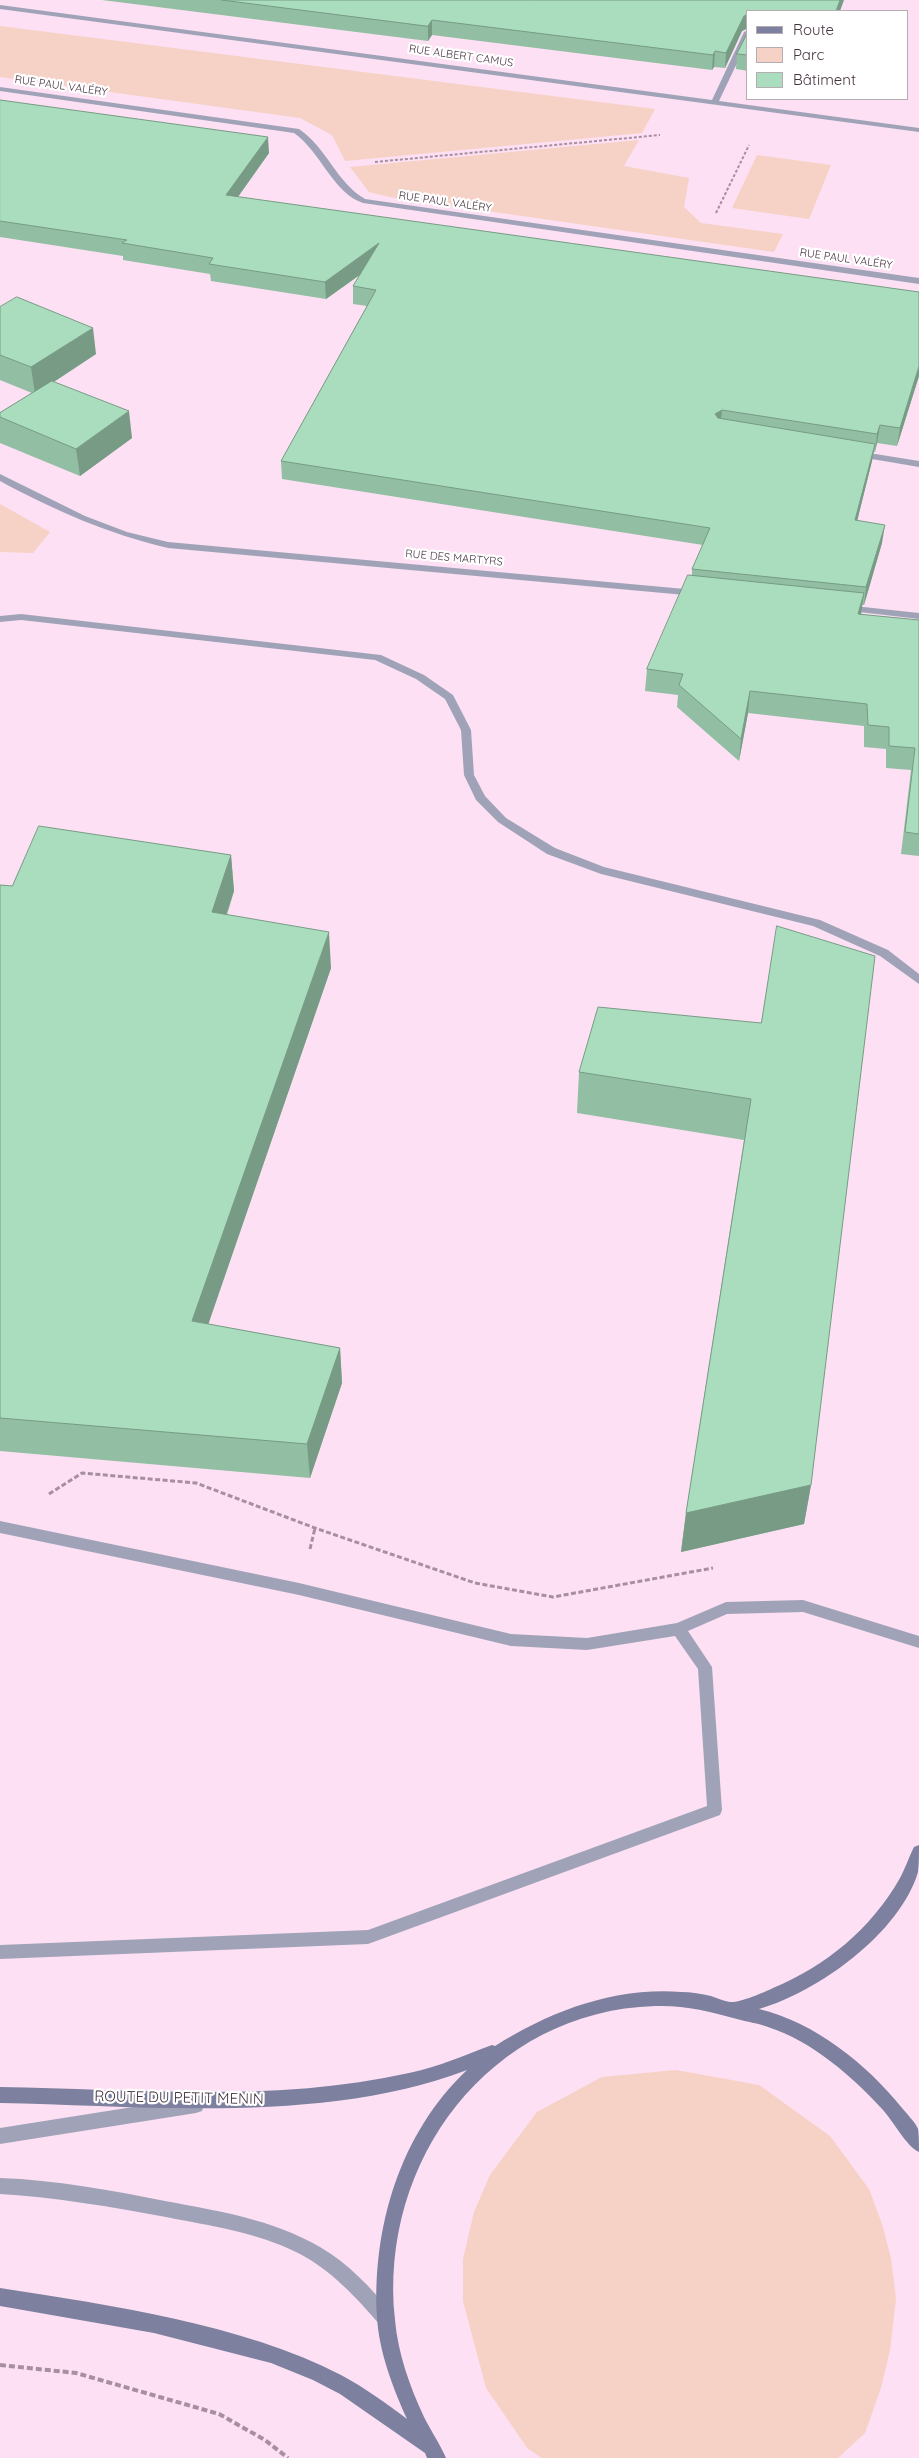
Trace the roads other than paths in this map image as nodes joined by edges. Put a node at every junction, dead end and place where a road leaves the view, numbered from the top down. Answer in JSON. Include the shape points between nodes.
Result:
{"nodes":[{"id":1,"x":0,"y":7,"type":"edge"},
{"id":2,"x":746,"y":36,"type":"edge"},
{"id":3,"x":0,"y":89,"type":"edge"},
{"id":4,"x":715,"y":101,"type":"junction"},
{"id":5,"x":919,"y":130,"type":"edge"},
{"id":6,"x":919,"y":281,"type":"edge"},
{"id":7,"x":843,"y":452,"type":"edge"},
{"id":8,"x":919,"y":464,"type":"edge"},
{"id":9,"x":0,"y":477,"type":"edge"},
{"id":10,"x":711,"y":594,"type":"edge"},
{"id":11,"x":830,"y":606,"type":"edge"},
{"id":12,"x":919,"y":616,"type":"edge"},
{"id":13,"x":0,"y":619,"type":"edge"},
{"id":14,"x":919,"y":980,"type":"edge"},
{"id":15,"x":0,"y":1526,"type":"edge"},
{"id":16,"x":678,"y":1629,"type":"junction"},
{"id":17,"x":919,"y":1642,"type":"edge"},
{"id":18,"x":919,"y":1852,"type":"edge"},
{"id":19,"x":0,"y":1952,"type":"edge"},
{"id":20,"x":729,"y":2009,"type":"junction"},
{"id":21,"x":502,"y":2050,"type":"junction"},
{"id":22,"x":0,"y":2095,"type":"edge"},
{"id":23,"x":223,"y":2101,"type":"junction"},
{"id":24,"x":0,"y":2136,"type":"edge"},
{"id":25,"x":919,"y":2144,"type":"edge"},
{"id":26,"x":0,"y":2186,"type":"edge"},
{"id":27,"x":0,"y":2297,"type":"edge"},
{"id":28,"x":386,"y":2319,"type":"junction"},
{"id":29,"x":434,"y":2454,"type":"edge"}],
"edges":[{"from":1,"to":4,"type":"street","name":"RUE ALBERT CAMUS"},
{"from":2,"to":4,"type":"street"},
{"from":3,"to":6,"type":"street","name":"RUE PAUL VALÉRY","via":[[296,130],[312,141],[349,194],[363,202]]},
{"from":4,"to":5,"type":"street","name":"RUE ALBERT CAMUS"},
{"from":7,"to":8,"type":"street"},
{"from":9,"to":10,"type":"street","name":"RUE DES MARTYRS","via":[[88,522],[168,545]]},
{"from":11,"to":12,"type":"street"},
{"from":13,"to":14,"type":"street","via":[[21,617],[377,657],[420,678],[449,697],[466,730],[469,775],[480,798],[502,820],[551,850],[601,870],[816,923],[884,953]]},
{"from":15,"to":16,"type":"street","via":[[299,1589],[511,1640],[587,1644]]},
{"from":16,"to":17,"type":"street","via":[[726,1608],[803,1606]]},
{"from":16,"to":19,"type":"street","via":[[705,1667],[714,1810],[368,1938]]},
{"from":18,"to":20,"type":"street","via":[[902,1891],[884,1917],[853,1950],[822,1972],[787,1990],[758,2003]]},
{"from":20,"to":21,"type":"street","via":[[698,2001],[628,2001],[562,2017]]},
{"from":20,"to":25,"type":"street","via":[[773,2021],[812,2040],[848,2065],[882,2095]]},
{"from":21,"to":23,"type":"street","name":"ROUTE DU PETIT MENIN","via":[[431,2076],[382,2086],[290,2098]]},
{"from":21,"to":28,"type":"street","via":[[474,2072],[448,2100],[427,2130],[410,2164],[396,2200],[388,2238]]},
{"from":22,"to":23,"type":"street","name":"ROUTE DU PETIT MENIN"},
{"from":23,"to":24,"type":"street"},
{"from":26,"to":28,"type":"street","via":[[76,2192],[233,2222],[267,2233],[304,2247],[335,2268]]},
{"from":27,"to":29,"type":"street","via":[[159,2325],[240,2345],[289,2362],[335,2381]]},
{"from":28,"to":29,"type":"street","via":[[402,2386]]}]}
